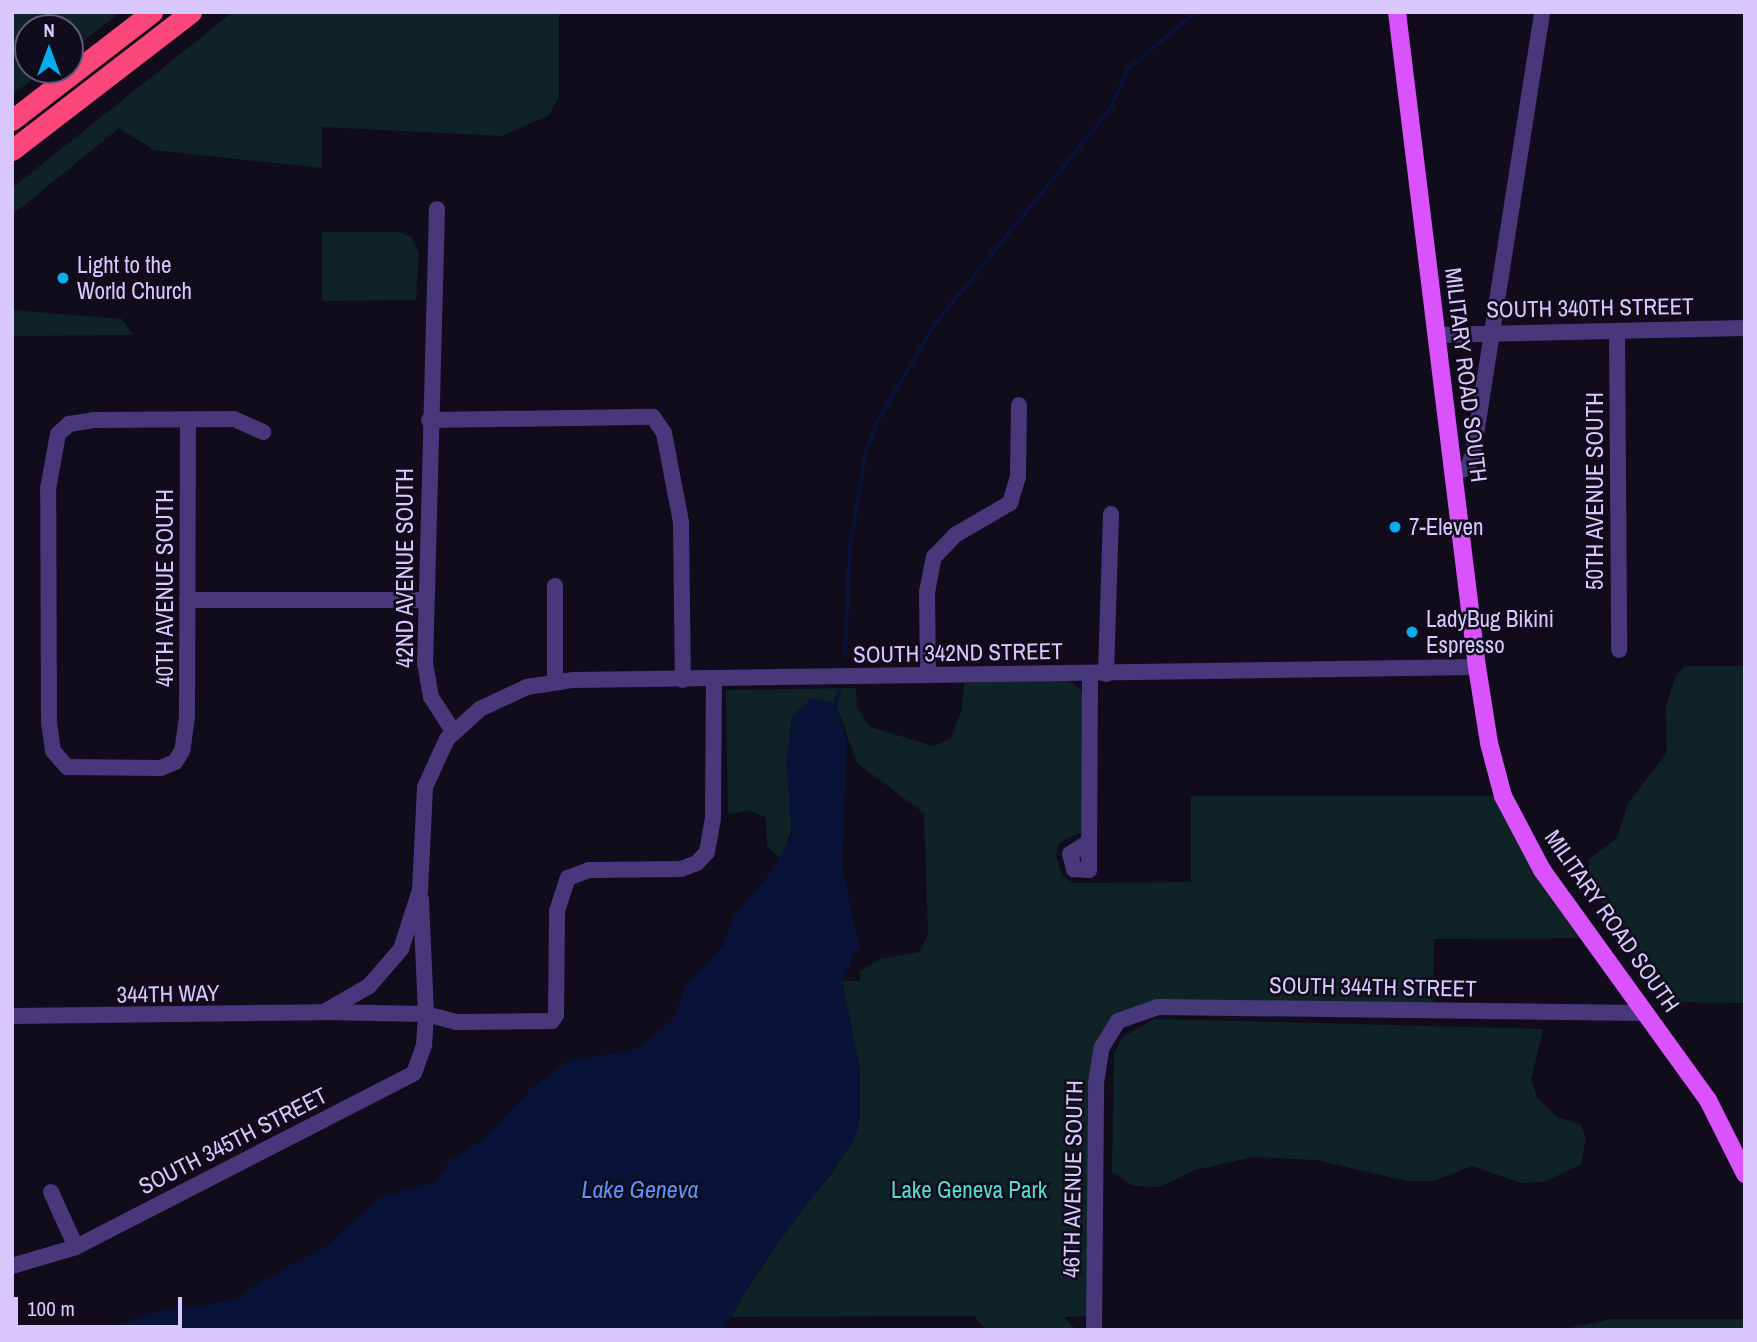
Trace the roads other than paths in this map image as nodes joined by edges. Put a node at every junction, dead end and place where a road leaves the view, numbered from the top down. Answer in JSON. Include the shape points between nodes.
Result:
{"nodes":[{"id":1,"x":152,"y":12,"type":"edge"},
{"id":2,"x":191,"y":12,"type":"edge"},
{"id":3,"x":1397,"y":12,"type":"edge"},
{"id":4,"x":1542,"y":12,"type":"edge"},
{"id":5,"x":12,"y":120,"type":"edge"},
{"id":6,"x":12,"y":150,"type":"edge"},
{"id":7,"x":437,"y":209,"type":"dead end"},
{"id":8,"x":1745,"y":328,"type":"edge"},
{"id":9,"x":1493,"y":331,"type":"junction"},
{"id":10,"x":1617,"y":331,"type":"junction"},
{"id":11,"x":1436,"y":335,"type":"junction"},
{"id":12,"x":1019,"y":405,"type":"dead end"},
{"id":13,"x":188,"y":420,"type":"junction"},
{"id":14,"x":429,"y":420,"type":"junction"},
{"id":15,"x":263,"y":432,"type":"dead end"},
{"id":16,"x":1454,"y":474,"type":"junction"},
{"id":17,"x":1111,"y":514,"type":"dead end"},
{"id":18,"x":555,"y":586,"type":"dead end"},
{"id":19,"x":187,"y":600,"type":"junction"},
{"id":20,"x":426,"y":600,"type":"junction"},
{"id":21,"x":1619,"y":650,"type":"dead end"},
{"id":22,"x":1477,"y":667,"type":"junction"},
{"id":23,"x":1098,"y":674,"type":"junction"},
{"id":24,"x":928,"y":675,"type":"junction"},
{"id":25,"x":682,"y":680,"type":"junction"},
{"id":26,"x":714,"y":680,"type":"junction"},
{"id":27,"x":555,"y":682,"type":"junction"},
{"id":28,"x":453,"y":731,"type":"junction"},
{"id":29,"x":1089,"y":842,"type":"dead end"},
{"id":30,"x":420,"y":890,"type":"junction"},
{"id":31,"x":324,"y":1012,"type":"junction"},
{"id":32,"x":1644,"y":1013,"type":"junction"},
{"id":33,"x":426,"y":1014,"type":"junction"},
{"id":34,"x":12,"y":1017,"type":"edge"},
{"id":35,"x":1110,"y":1032,"type":"joint"},
{"id":36,"x":1745,"y":1174,"type":"edge"},
{"id":37,"x":51,"y":1192,"type":"dead end"},
{"id":38,"x":76,"y":1247,"type":"junction"},
{"id":39,"x":12,"y":1266,"type":"edge"},
{"id":40,"x":1094,"y":1330,"type":"edge"}],
"edges":[{"from":1,"to":5,"type":"highway"},
{"from":2,"to":6,"type":"highway"},
{"from":3,"to":11,"type":"main road","name":"MILITARY ROAD SOUTH"},
{"from":4,"to":9,"type":"street"},
{"from":7,"to":14,"type":"street","name":"42ND AVENUE SOUTH"},
{"from":8,"to":10,"type":"street","name":"SOUTH 340TH STREET"},
{"from":9,"to":10,"type":"street","name":"SOUTH 340TH STREET"},
{"from":9,"to":11,"type":"street","name":"SOUTH 340TH STREET"},
{"from":9,"to":16,"type":"street","via":[[1471,461]]},
{"from":10,"to":21,"type":"street","name":"50TH AVENUE SOUTH"},
{"from":11,"to":16,"type":"main road","name":"MILITARY ROAD SOUTH"},
{"from":12,"to":24,"type":"street","via":[[1016,491],[1000,512],[955,535],[934,557],[929,575]]},
{"from":13,"to":15,"type":"street","via":[[240,420]]},
{"from":13,"to":19,"type":"street","name":"40TH AVENUE SOUTH"},
{"from":13,"to":19,"type":"street","name":"40TH AVENUE SOUTH","via":[[87,420],[69,424],[58,434],[48,489],[48,714],[52,751],[64,765],[79,769],[161,768],[180,756],[187,717]]},
{"from":14,"to":20,"type":"street","name":"42ND AVENUE SOUTH"},
{"from":14,"to":25,"type":"street","via":[[653,418],[663,431],[681,522]]},
{"from":16,"to":22,"type":"main road","name":"MILITARY ROAD SOUTH"},
{"from":17,"to":23,"type":"street"},
{"from":18,"to":27,"type":"street"},
{"from":19,"to":20,"type":"street"},
{"from":20,"to":28,"type":"street","name":"42ND AVENUE SOUTH","via":[[428,687]]},
{"from":22,"to":23,"type":"street","name":"SOUTH 342ND STREET"},
{"from":22,"to":32,"type":"main road","name":"MILITARY ROAD SOUTH","via":[[1489,743],[1515,820],[1542,870]]},
{"from":23,"to":24,"type":"street","name":"SOUTH 342ND STREET"},
{"from":23,"to":29,"type":"street"},
{"from":24,"to":26,"type":"street","name":"SOUTH 342ND STREET"},
{"from":25,"to":26,"type":"street","name":"SOUTH 342ND STREET"},
{"from":25,"to":27,"type":"street","name":"SOUTH 342ND STREET"},
{"from":26,"to":33,"type":"street","via":[[713,818],[704,857],[681,869],[589,870],[568,878],[557,911],[556,1015],[552,1021],[456,1022]]},
{"from":27,"to":28,"type":"street","name":"SOUTH 342ND STREET","via":[[508,693]]},
{"from":28,"to":30,"type":"street","via":[[425,788]]},
{"from":30,"to":31,"type":"street","via":[[396,959],[369,986]]},
{"from":30,"to":33,"type":"street"},
{"from":31,"to":33,"type":"street"},
{"from":31,"to":34,"type":"street","name":"344TH WAY"},
{"from":32,"to":35,"type":"street","name":"SOUTH 344TH STREET","via":[[1158,1007],[1132,1013]]},
{"from":32,"to":36,"type":"main road","name":"MILITARY ROAD SOUTH","via":[[1708,1100]]},
{"from":33,"to":38,"type":"street","name":"SOUTH 345TH STREET","via":[[419,1066],[410,1076]]},
{"from":35,"to":40,"type":"street","name":"46TH AVENUE SOUTH","via":[[1096,1083]]},
{"from":37,"to":38,"type":"street"},
{"from":38,"to":39,"type":"street","name":"SOUTH 345TH STREET"}]}
